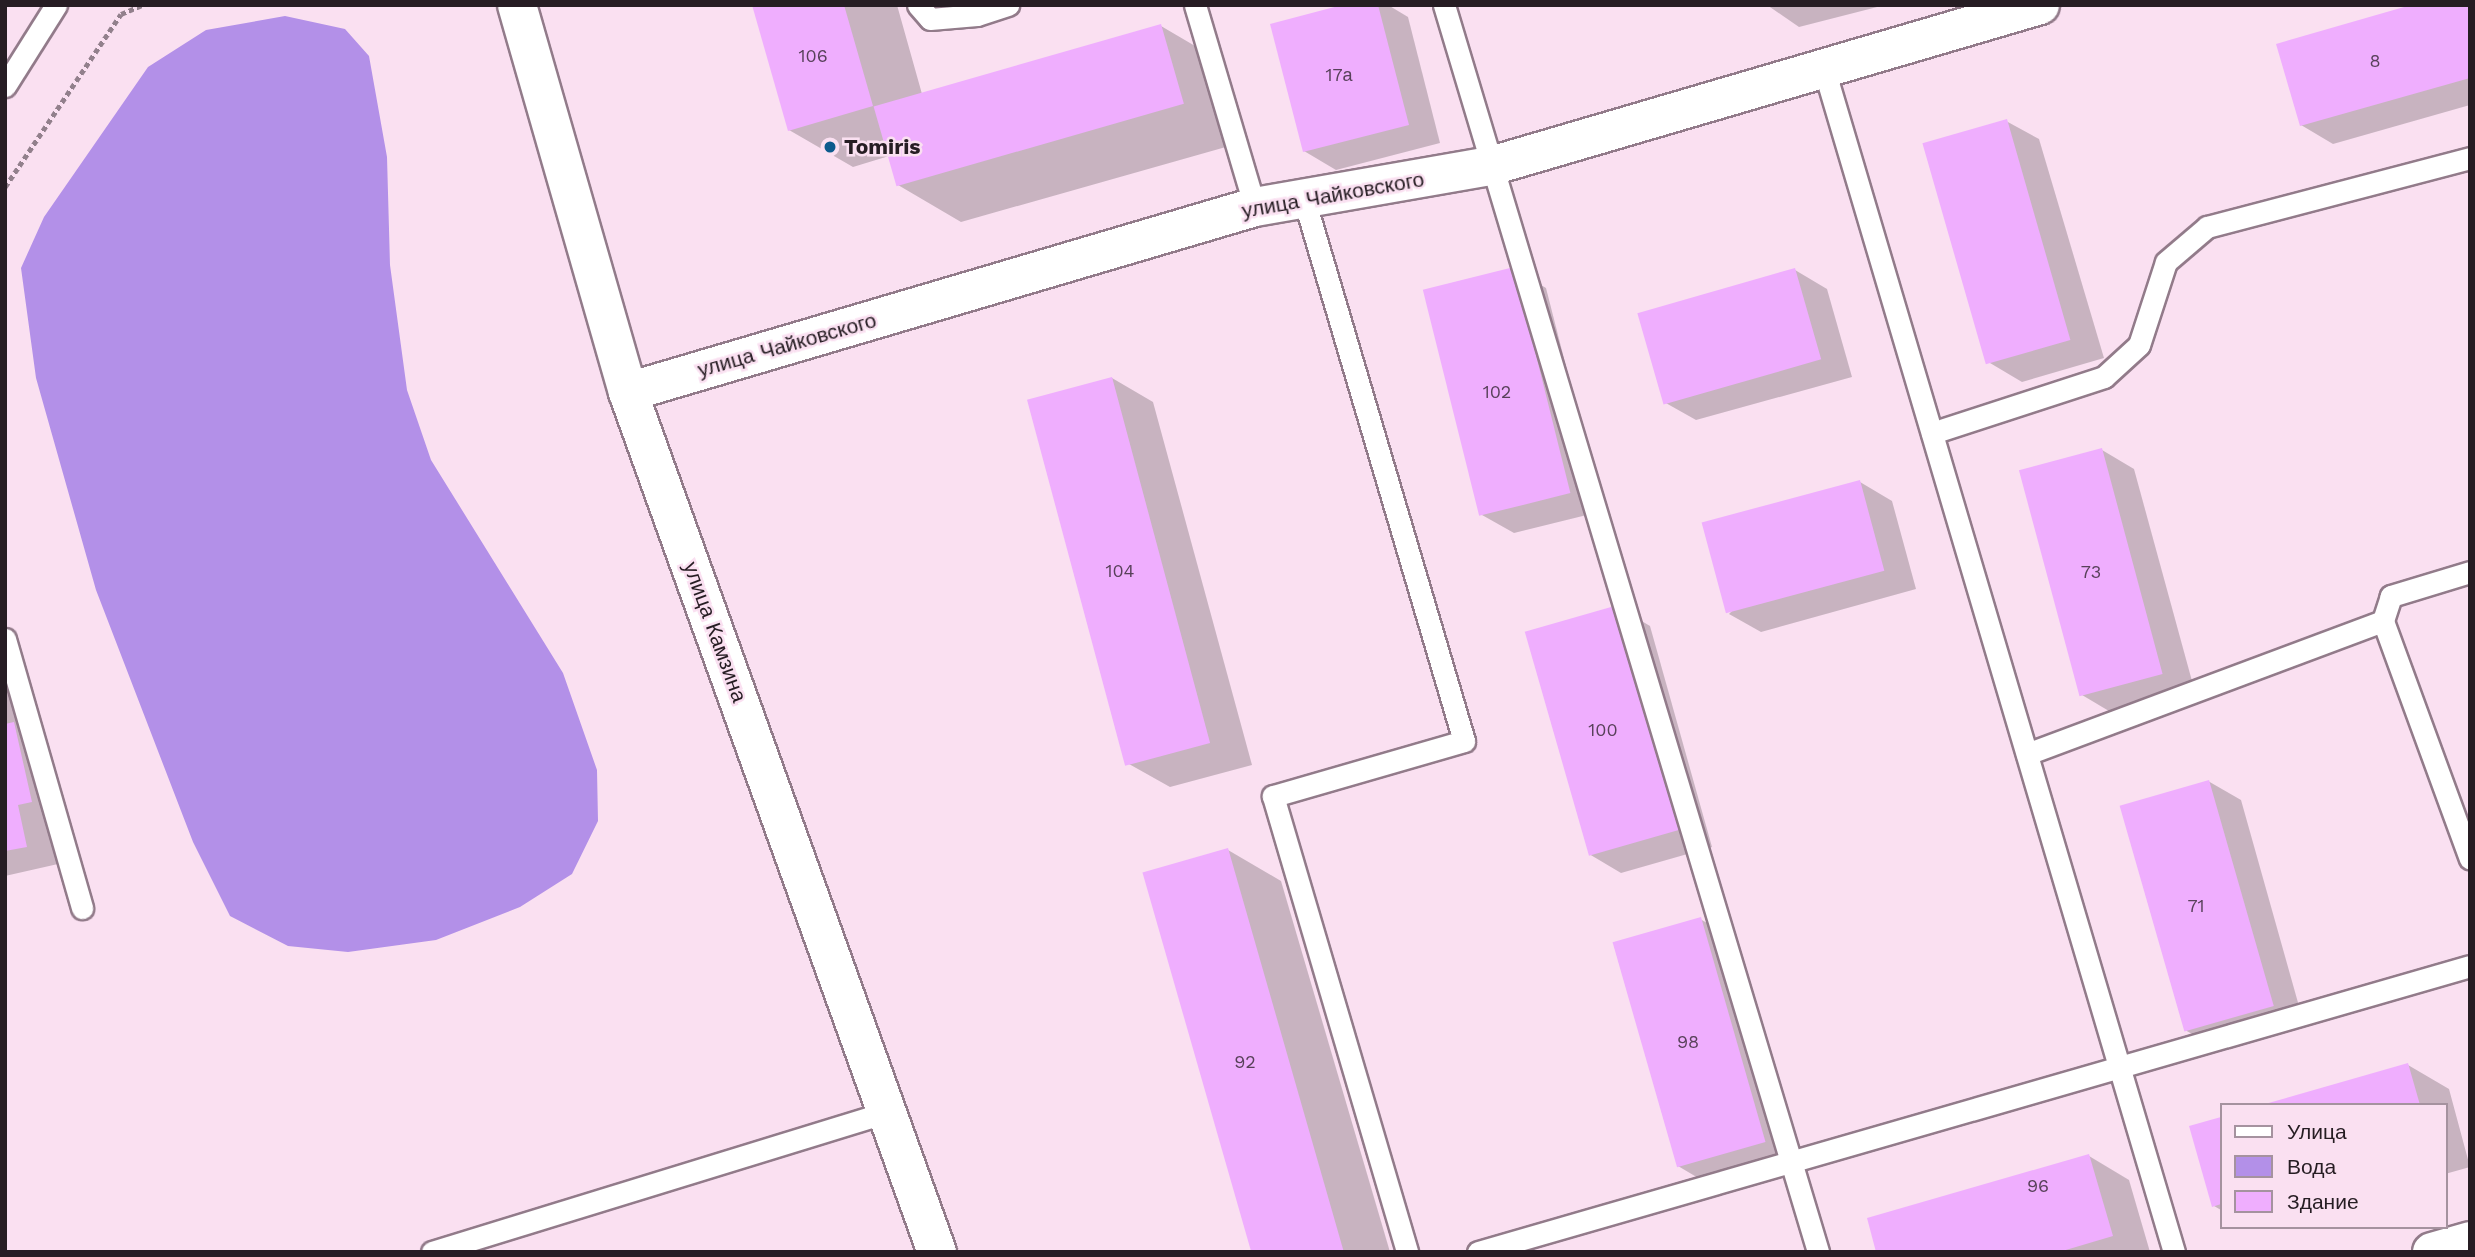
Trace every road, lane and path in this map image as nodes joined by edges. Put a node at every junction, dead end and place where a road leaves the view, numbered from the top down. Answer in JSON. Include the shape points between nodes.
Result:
{"nodes":[{"id":1,"x":56,"y":5,"type":"edge"},
{"id":2,"x":125,"y":5,"type":"edge"},
{"id":3,"x":142,"y":5,"type":"edge"},
{"id":4,"x":517,"y":5,"type":"edge"},
{"id":5,"x":918,"y":5,"type":"edge"},
{"id":6,"x":1008,"y":5,"type":"edge"},
{"id":7,"x":1195,"y":5,"type":"edge"},
{"id":8,"x":1444,"y":5,"type":"edge"},
{"id":9,"x":2039,"y":5,"type":"edge"},
{"id":10,"x":1988,"y":13,"type":"edge"},
{"id":11,"x":121,"y":14,"type":"junction"},
{"id":12,"x":1824,"y":69,"type":"junction"},
{"id":13,"x":5,"y":86,"type":"edge"},
{"id":14,"x":2470,"y":158,"type":"edge"},
{"id":15,"x":1491,"y":166,"type":"junction"},
{"id":16,"x":5,"y":187,"type":"edge"},
{"id":17,"x":1304,"y":199,"type":"junction"},
{"id":18,"x":1255,"y":207,"type":"junction"},
{"id":19,"x":628,"y":392,"type":"junction"},
{"id":20,"x":1932,"y":433,"type":"junction"},
{"id":21,"x":2470,"y":572,"type":"edge"},
{"id":22,"x":2383,"y":621,"type":"junction"},
{"id":23,"x":5,"y":639,"type":"edge"},
{"id":24,"x":2026,"y":754,"type":"junction"},
{"id":25,"x":2470,"y":859,"type":"edge"},
{"id":26,"x":82,"y":908,"type":"dead end"},
{"id":27,"x":2470,"y":966,"type":"edge"},
{"id":28,"x":2119,"y":1067,"type":"junction"},
{"id":29,"x":887,"y":1112,"type":"junction"},
{"id":30,"x":1791,"y":1162,"type":"junction"},
{"id":31,"x":2470,"y":1241,"type":"edge"},
{"id":32,"x":432,"y":1252,"type":"edge"},
{"id":33,"x":937,"y":1252,"type":"edge"},
{"id":34,"x":1407,"y":1252,"type":"edge"},
{"id":35,"x":1478,"y":1252,"type":"edge"},
{"id":36,"x":1818,"y":1252,"type":"edge"},
{"id":37,"x":2174,"y":1252,"type":"edge"},
{"id":38,"x":2432,"y":1252,"type":"edge"}],
"edges":[{"from":1,"to":13,"type":"lane"},
{"from":2,"to":11,"type":"path"},
{"from":3,"to":11,"type":"path"},
{"from":4,"to":19,"type":"street","name":"улица Камзина"},
{"from":5,"to":6,"type":"lane","via":[[930,19],[977,16]]},
{"from":7,"to":18,"type":"lane"},
{"from":8,"to":15,"type":"lane"},
{"from":9,"to":10,"type":"street","name":"улица Чайковского"},
{"from":10,"to":12,"type":"street","name":"улица Чайковского"},
{"from":11,"to":16,"type":"path"},
{"from":12,"to":15,"type":"street","name":"улица Чайковского"},
{"from":12,"to":20,"type":"lane"},
{"from":14,"to":20,"type":"lane","via":[[2207,227],[2166,262],[2139,345],[2104,377]]},
{"from":15,"to":17,"type":"street","name":"улица Чайковского"},
{"from":15,"to":30,"type":"lane"},
{"from":17,"to":18,"type":"street","name":"улица Чайковского"},
{"from":17,"to":34,"type":"lane","via":[[1464,741],[1273,796]]},
{"from":18,"to":19,"type":"street","name":"улица Чайковского"},
{"from":19,"to":29,"type":"street","name":"улица Камзина"},
{"from":20,"to":24,"type":"lane"},
{"from":21,"to":22,"type":"lane","via":[[2391,596]]},
{"from":22,"to":24,"type":"lane"},
{"from":22,"to":25,"type":"lane"},
{"from":23,"to":26,"type":"lane"},
{"from":24,"to":28,"type":"lane"},
{"from":27,"to":28,"type":"lane"},
{"from":28,"to":30,"type":"lane"},
{"from":28,"to":37,"type":"lane"},
{"from":29,"to":32,"type":"lane"},
{"from":29,"to":33,"type":"street","name":"улица Камзина"},
{"from":30,"to":35,"type":"lane"},
{"from":30,"to":36,"type":"lane"},
{"from":31,"to":38,"type":"street"}]}
